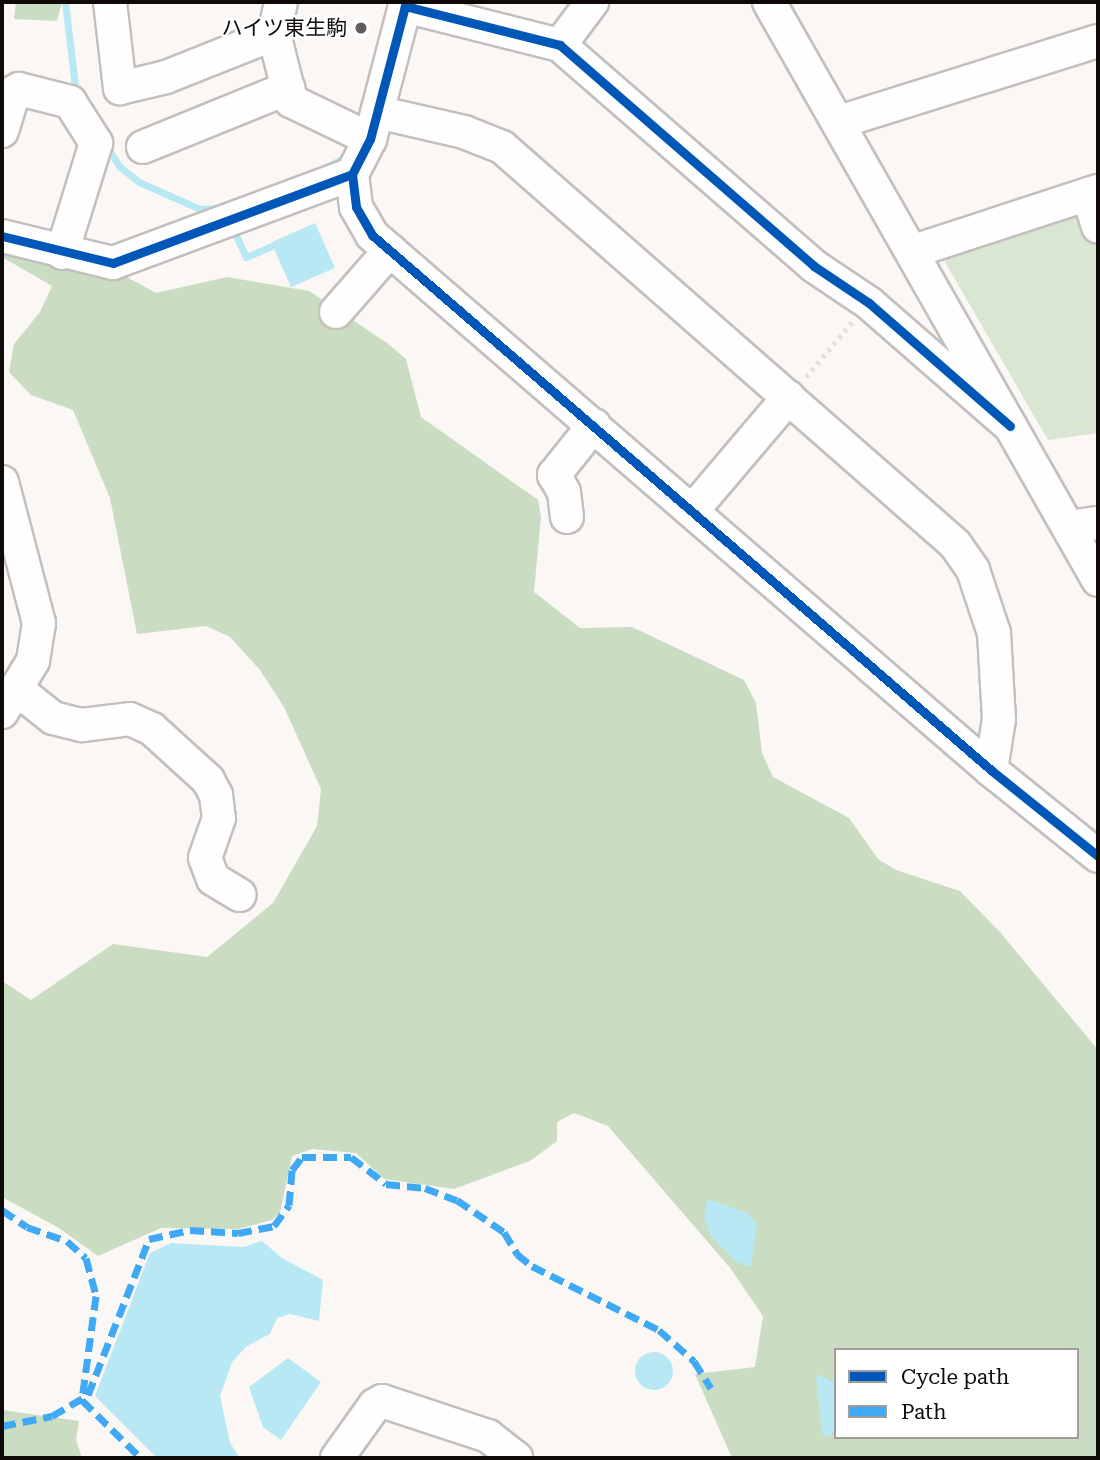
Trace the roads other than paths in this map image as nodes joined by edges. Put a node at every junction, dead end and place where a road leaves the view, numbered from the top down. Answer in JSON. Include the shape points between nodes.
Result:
{"nodes":[{"id":1,"x":110,"y":2,"type":"edge"},
{"id":2,"x":281,"y":2,"type":"edge"},
{"id":3,"x":592,"y":2,"type":"edge"},
{"id":4,"x":769,"y":2,"type":"edge"},
{"id":5,"x":406,"y":4,"type":"edge"},
{"id":6,"x":274,"y":34,"type":"junction"},
{"id":7,"x":1098,"y":41,"type":"edge"},
{"id":8,"x":560,"y":45,"type":"junction"},
{"id":9,"x":288,"y":88,"type":"junction"},
{"id":10,"x":839,"y":122,"type":"junction"},
{"id":11,"x":373,"y":125,"type":"junction"},
{"id":12,"x":2,"y":131,"type":"edge"},
{"id":13,"x":143,"y":147,"type":"dead end"},
{"id":14,"x":352,"y":174,"type":"junction"},
{"id":15,"x":1093,"y":193,"type":"edge"},
{"id":16,"x":1098,"y":226,"type":"edge"},
{"id":17,"x":2,"y":236,"type":"edge"},
{"id":18,"x":390,"y":250,"type":"junction"},
{"id":19,"x":914,"y":251,"type":"junction"},
{"id":20,"x":62,"y":253,"type":"junction"},
{"id":21,"x":336,"y":312,"type":"dead end"},
{"id":22,"x":789,"y":397,"type":"junction"},
{"id":23,"x":594,"y":425,"type":"junction"},
{"id":24,"x":1014,"y":433,"type":"junction"},
{"id":25,"x":2,"y":482,"type":"edge"},
{"id":26,"x":693,"y":510,"type":"junction"},
{"id":27,"x":568,"y":517,"type":"dead end"},
{"id":28,"x":1084,"y":525,"type":"edge"},
{"id":29,"x":1098,"y":580,"type":"edge"},
{"id":30,"x":10,"y":702,"type":"edge"},
{"id":31,"x":991,"y":770,"type":"junction"},
{"id":32,"x":1098,"y":856,"type":"edge"},
{"id":33,"x":240,"y":895,"type":"dead end"},
{"id":34,"x":337,"y":1458,"type":"edge"},
{"id":35,"x":516,"y":1458,"type":"edge"}],
"edges":[{"from":1,"to":6,"type":"street","via":[[120,88],[166,77]]},
{"from":2,"to":6,"type":"street"},
{"from":3,"to":8,"type":"street"},
{"from":4,"to":10,"type":"street"},
{"from":5,"to":8,"type":"street"},
{"from":5,"to":11,"type":"street"},
{"from":6,"to":9,"type":"street"},
{"from":7,"to":10,"type":"street"},
{"from":8,"to":24,"type":"street","via":[[814,266],[869,303]]},
{"from":9,"to":11,"type":"street","via":[[291,101]]},
{"from":9,"to":13,"type":"street"},
{"from":10,"to":19,"type":"street"},
{"from":11,"to":14,"type":"street"},
{"from":11,"to":22,"type":"street","via":[[464,132],[502,148]]},
{"from":12,"to":20,"type":"street","via":[[14,92],[19,89],[70,102],[96,143]]},
{"from":14,"to":18,"type":"street","via":[[356,207],[372,235]]},
{"from":14,"to":20,"type":"street","via":[[113,263]]},
{"from":15,"to":16,"type":"street"},
{"from":15,"to":19,"type":"street"},
{"from":17,"to":20,"type":"street"},
{"from":18,"to":21,"type":"street"},
{"from":18,"to":23,"type":"street"},
{"from":19,"to":24,"type":"street"},
{"from":22,"to":26,"type":"street"},
{"from":22,"to":31,"type":"street","via":[[955,544],[973,570],[994,633],[999,680]]},
{"from":23,"to":26,"type":"street"},
{"from":23,"to":27,"type":"street","via":[[554,475],[564,492]]},
{"from":24,"to":28,"type":"street"},
{"from":25,"to":30,"type":"street","via":[[39,623],[33,661]]},
{"from":26,"to":31,"type":"street"},
{"from":28,"to":29,"type":"street"},
{"from":30,"to":33,"type":"street","via":[[82,725],[130,719],[152,729],[208,780],[216,795],[219,818],[205,858],[213,879]]},
{"from":31,"to":32,"type":"street"},
{"from":34,"to":35,"type":"street","via":[[374,1405],[382,1401],[488,1436]]}]}
